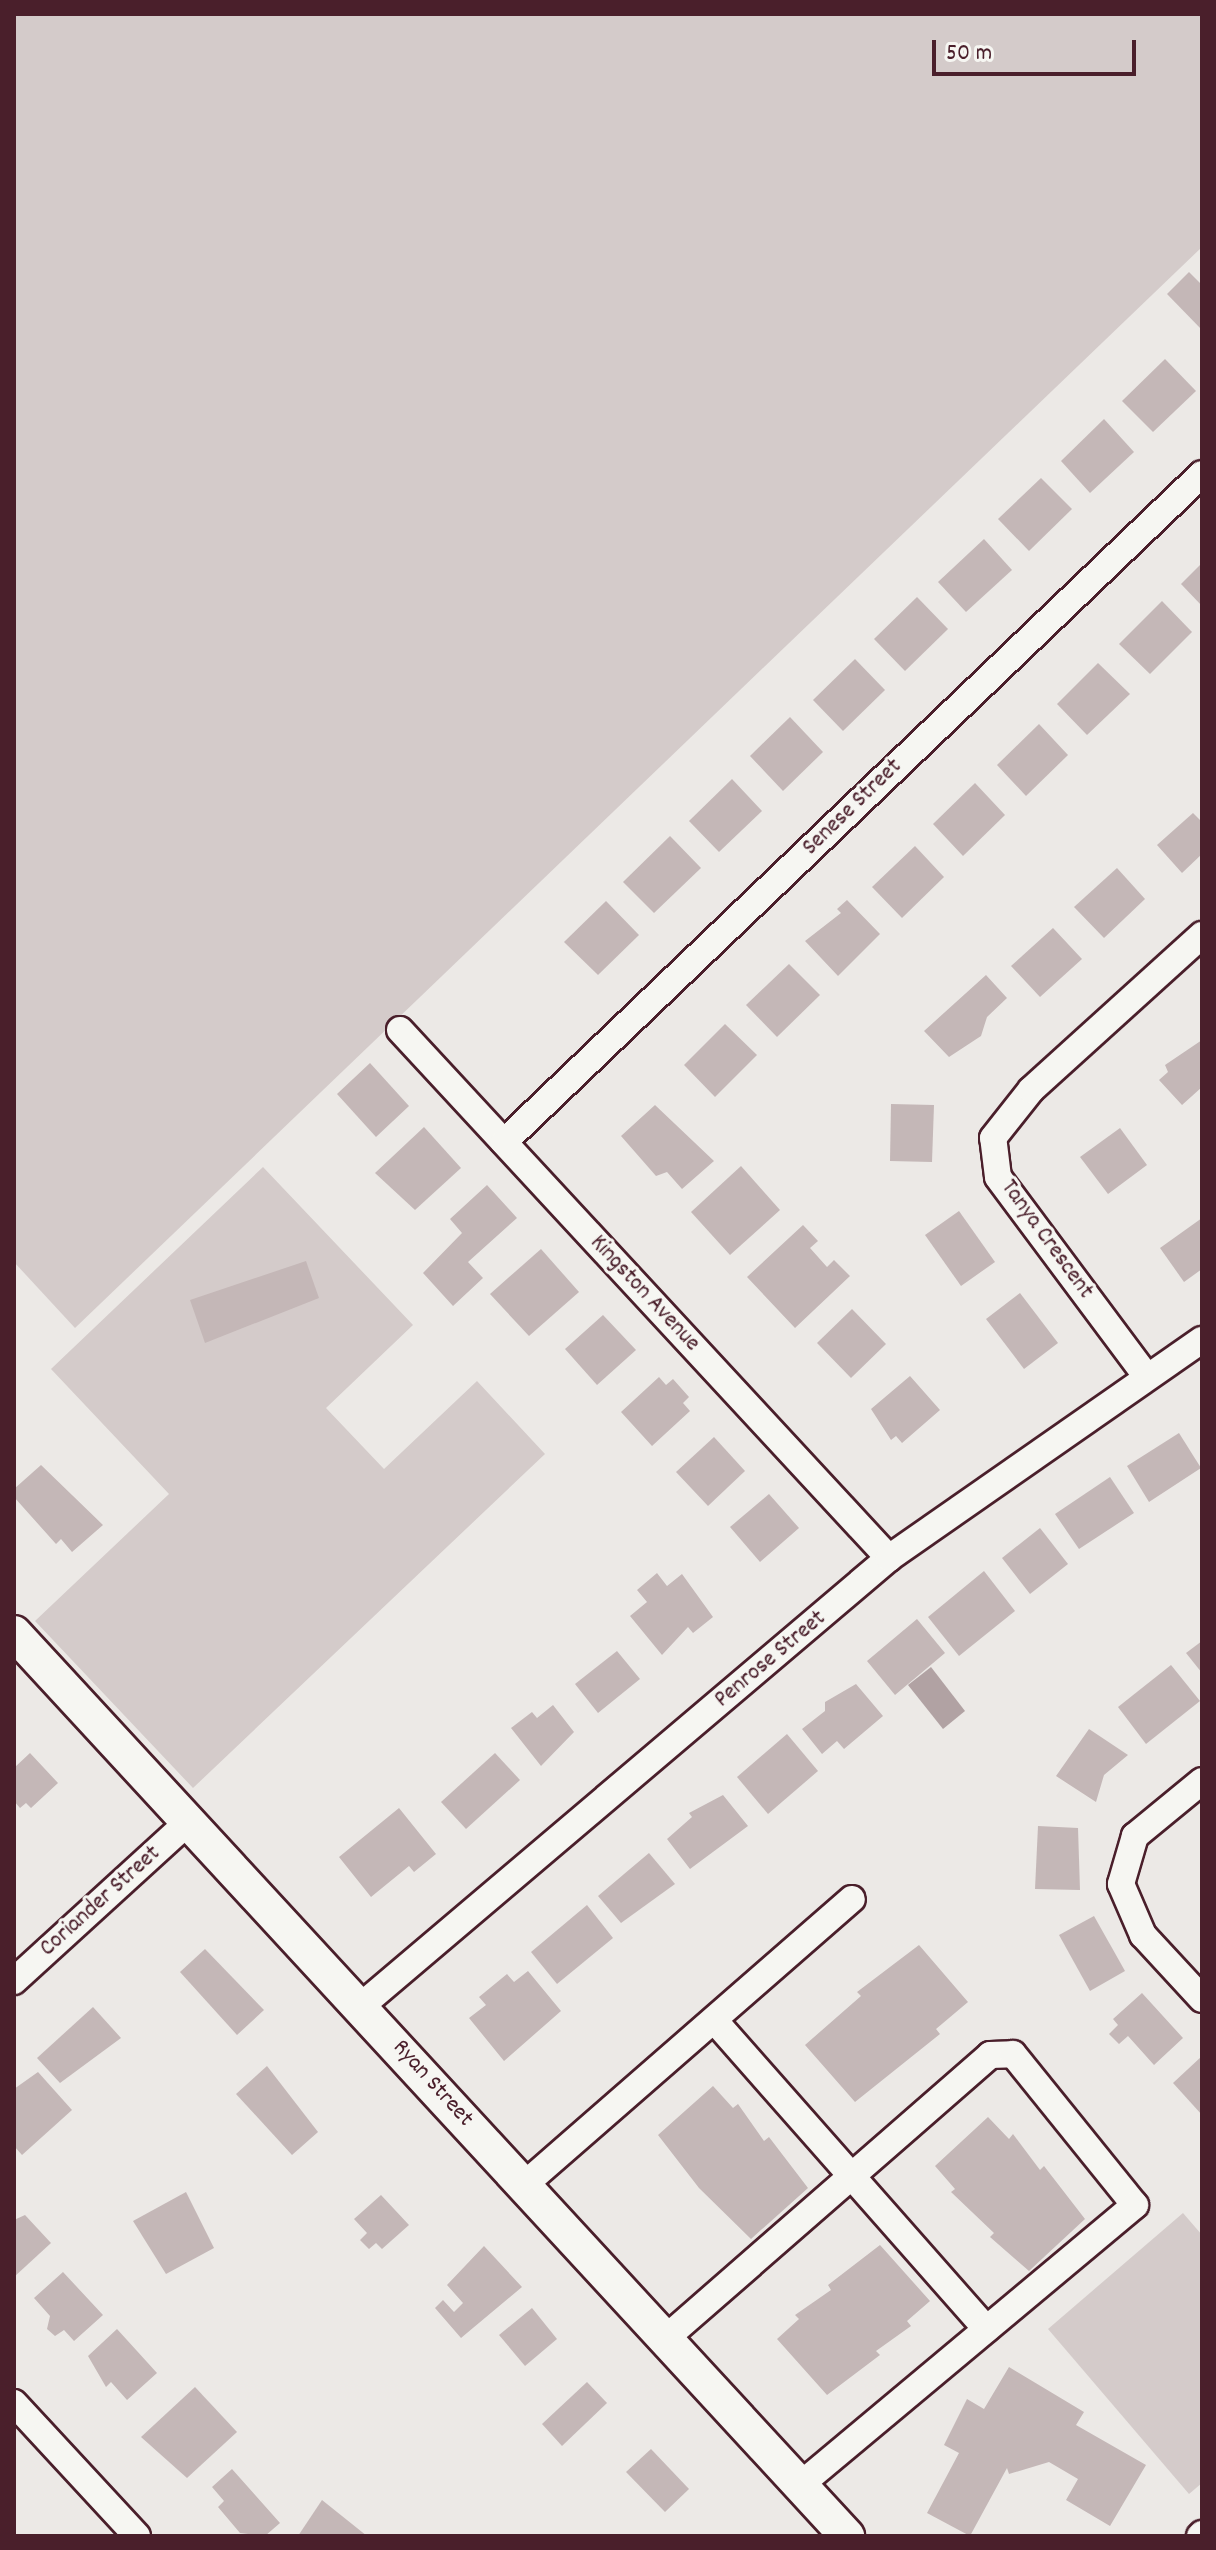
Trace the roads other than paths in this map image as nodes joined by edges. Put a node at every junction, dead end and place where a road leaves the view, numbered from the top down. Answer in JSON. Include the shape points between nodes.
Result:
{"nodes":[{"id":1,"x":1202,"y":474,"type":"edge"},
{"id":2,"x":1202,"y":935,"type":"edge"},
{"id":3,"x":400,"y":1030,"type":"dead end"},
{"id":4,"x":504,"y":1142,"type":"junction"},
{"id":5,"x":1202,"y":1340,"type":"edge"},
{"id":6,"x":1147,"y":1377,"type":"junction"},
{"id":7,"x":889,"y":1558,"type":"junction"},
{"id":8,"x":14,"y":1633,"type":"edge"},
{"id":9,"x":1202,"y":1781,"type":"edge"},
{"id":10,"x":188,"y":1822,"type":"junction"},
{"id":11,"x":852,"y":1899,"type":"dead end"},
{"id":12,"x":14,"y":1981,"type":"edge"},
{"id":13,"x":1202,"y":1999,"type":"edge"},
{"id":14,"x":361,"y":2006,"type":"junction"},
{"id":15,"x":714,"y":2020,"type":"junction"},
{"id":16,"x":853,"y":2174,"type":"junction"},
{"id":17,"x":524,"y":2185,"type":"junction"},
{"id":18,"x":986,"y":2329,"type":"junction"},
{"id":19,"x":666,"y":2338,"type":"junction"},
{"id":20,"x":14,"y":2403,"type":"edge"},
{"id":21,"x":801,"y":2484,"type":"junction"},
{"id":22,"x":137,"y":2536,"type":"edge"},
{"id":23,"x":847,"y":2536,"type":"edge"}],
"edges":[{"from":1,"to":4,"type":"street","name":"Senese Street"},
{"from":2,"to":6,"type":"street","name":"Tanya Crescent","via":[[1031,1090],[993,1138],[998,1177]]},
{"from":3,"to":4,"type":"street","name":"Kingston Avenue"},
{"from":4,"to":7,"type":"street","name":"Kingston Avenue"},
{"from":5,"to":6,"type":"street","name":"Penrose Street"},
{"from":6,"to":7,"type":"street","name":"Penrose Street"},
{"from":7,"to":14,"type":"street","name":"Penrose Street"},
{"from":8,"to":10,"type":"street","name":"Ryan Street"},
{"from":9,"to":13,"type":"street","via":[[1135,1836],[1121,1884],[1143,1935]]},
{"from":10,"to":12,"type":"street","name":"Coriander Street"},
{"from":10,"to":14,"type":"street","name":"Ryan Street"},
{"from":11,"to":15,"type":"street"},
{"from":14,"to":17,"type":"street","name":"Ryan Street"},
{"from":15,"to":16,"type":"street"},
{"from":15,"to":17,"type":"street"},
{"from":16,"to":18,"type":"street"},
{"from":16,"to":18,"type":"street","via":[[990,2055],[1013,2054],[1135,2205]]},
{"from":16,"to":19,"type":"street"},
{"from":17,"to":19,"type":"street","name":"Ryan Street"},
{"from":18,"to":21,"type":"street"},
{"from":19,"to":21,"type":"street","name":"Ryan Street"},
{"from":20,"to":22,"type":"street"},
{"from":21,"to":23,"type":"street","name":"Ryan Street"}]}
